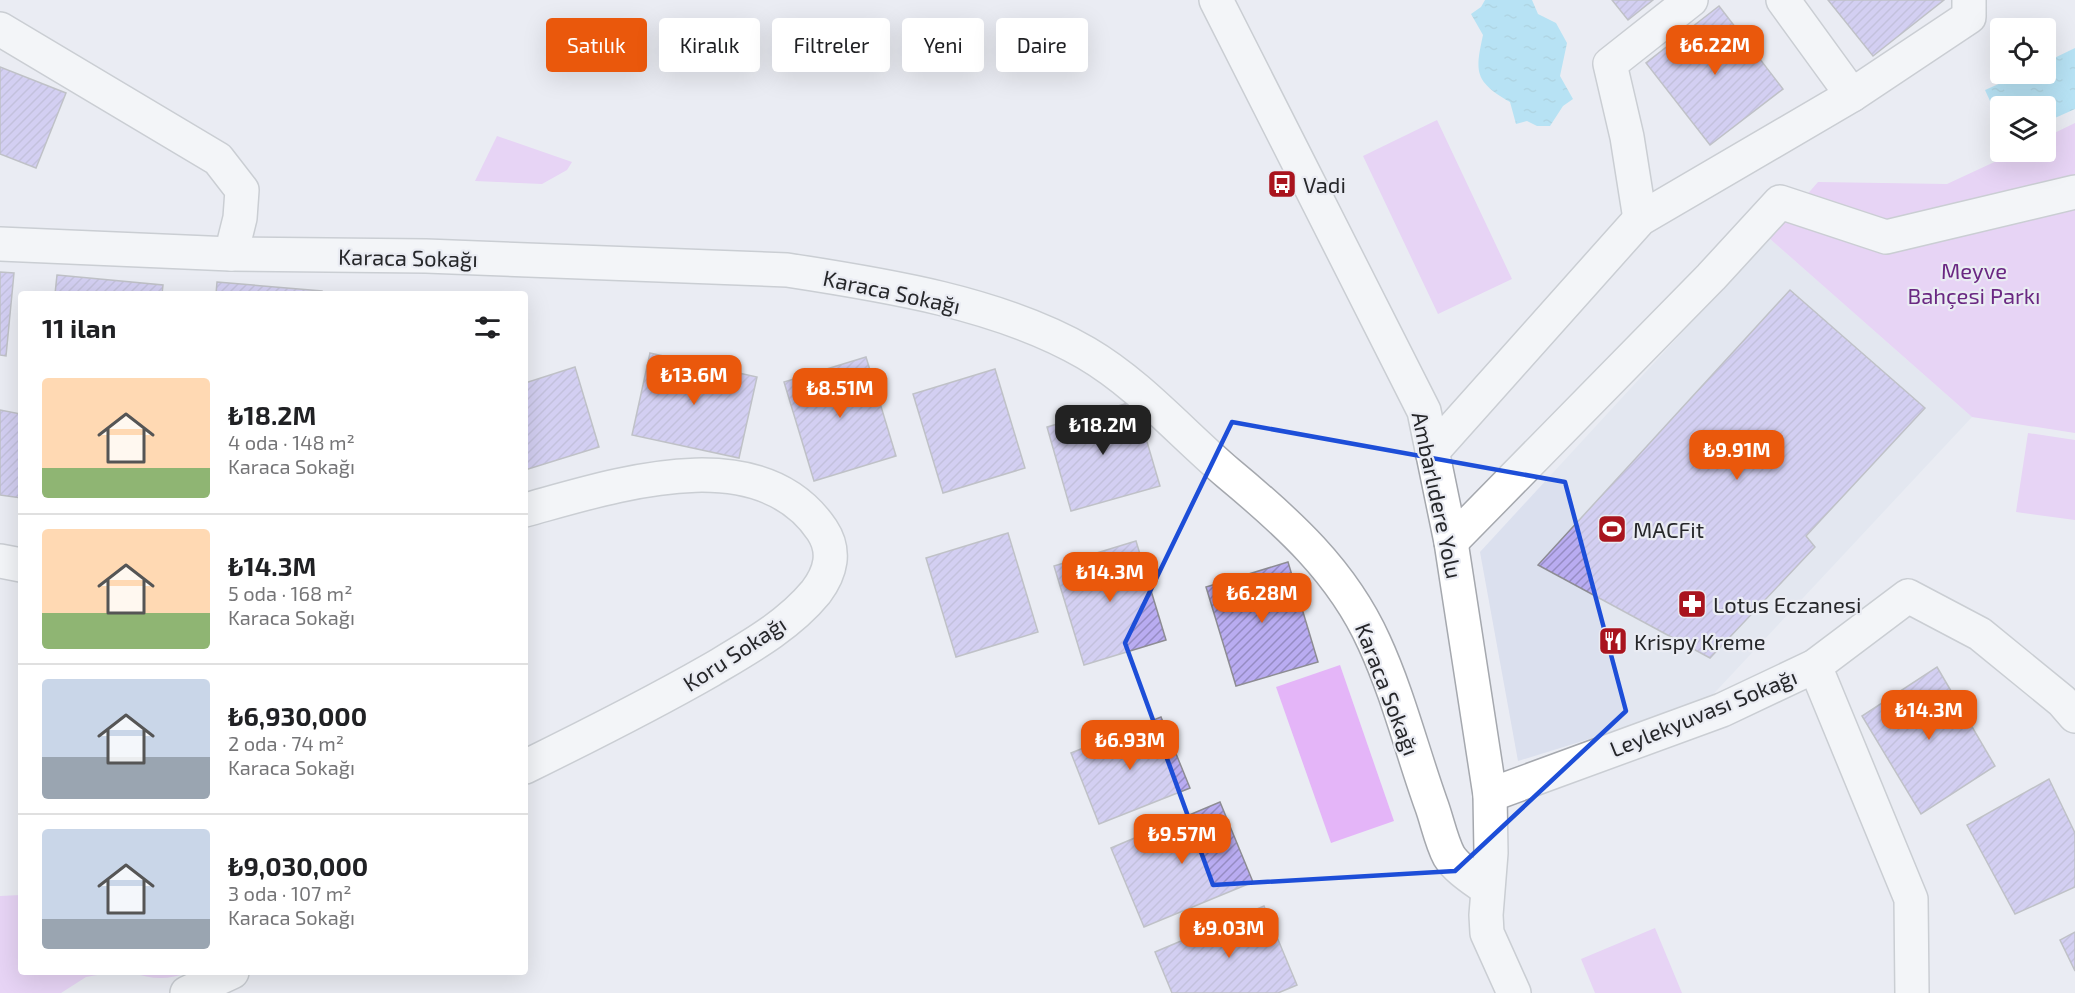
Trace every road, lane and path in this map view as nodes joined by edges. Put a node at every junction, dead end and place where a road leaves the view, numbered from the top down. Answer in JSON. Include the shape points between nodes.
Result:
{"nodes":[{"id":1,"x":1216,"y":0,"type":"edge"},
{"id":2,"x":1691,"y":0,"type":"edge"},
{"id":3,"x":1783,"y":0,"type":"edge"},
{"id":4,"x":1969,"y":0,"type":"edge"},
{"id":5,"x":0,"y":29,"type":"edge"},
{"id":6,"x":1852,"y":94,"type":"junction"},
{"id":7,"x":2075,"y":192,"type":"edge"},
{"id":8,"x":1640,"y":219,"type":"junction"},
{"id":9,"x":0,"y":244,"type":"edge"},
{"id":10,"x":231,"y":254,"type":"junction"},
{"id":11,"x":1432,"y":452,"type":"junction"},
{"id":12,"x":528,"y":509,"type":"edge"},
{"id":13,"x":1450,"y":542,"type":"junction"},
{"id":14,"x":0,"y":561,"type":"edge"},
{"id":15,"x":18,"y":565,"type":"edge"},
{"id":16,"x":1815,"y":666,"type":"junction"},
{"id":17,"x":2071,"y":705,"type":"edge"},
{"id":18,"x":528,"y":766,"type":"edge"},
{"id":19,"x":1490,"y":795,"type":"junction"},
{"id":20,"x":1487,"y":889,"type":"junction"},
{"id":21,"x":226,"y":975,"type":"edge"},
{"id":22,"x":187,"y":993,"type":"edge"},
{"id":23,"x":1514,"y":993,"type":"edge"},
{"id":24,"x":1912,"y":993,"type":"edge"}],
"edges":[{"from":1,"to":11,"type":"street","name":"Ambarlıdere Yolu","via":[[1424,411]]},
{"from":2,"to":8,"type":"street","via":[[1610,64]]},
{"from":3,"to":6,"type":"street"},
{"from":4,"to":6,"type":"street","via":[[1969,17]]},
{"from":5,"to":10,"type":"street","via":[[218,159],[242,190]]},
{"from":6,"to":8,"type":"street"},
{"from":7,"to":13,"type":"street","via":[[1886,237],[1780,202]]},
{"from":8,"to":11,"type":"street"},
{"from":9,"to":10,"type":"street","name":"Karaca Sokağı"},
{"from":10,"to":20,"type":"street","name":"Karaca Sokağı","via":[[426,256],[787,270],[931,298],[999,315],[1046,333],[1087,354],[1131,385],[1300,535],[1329,568],[1375,643],[1450,858]]},
{"from":11,"to":13,"type":"street","name":"Ambarlıdere Yolu"},
{"from":12,"to":18,"type":"street","name":"Koru Sokağı","via":[[606,488],[668,477],[720,475],[759,482],[791,497],[814,518],[832,554],[816,591],[782,626],[656,702]]},
{"from":13,"to":19,"type":"street","name":"Ambarlıdere Yolu"},
{"from":14,"to":15,"type":"street"},
{"from":16,"to":17,"type":"street","name":"Leylekyuvası Sokağı","via":[[1908,596],[1980,634]]},
{"from":16,"to":19,"type":"street","name":"Leylekyuvası Sokağı","via":[[1722,710]]},
{"from":16,"to":24,"type":"street","via":[[1911,899]]},
{"from":19,"to":20,"type":"street","name":"Ambarlıdere Yolu"},
{"from":20,"to":23,"type":"street","name":"Ambarlıdere Yolu","via":[[1487,933]]},
{"from":21,"to":22,"type":"street"}]}
